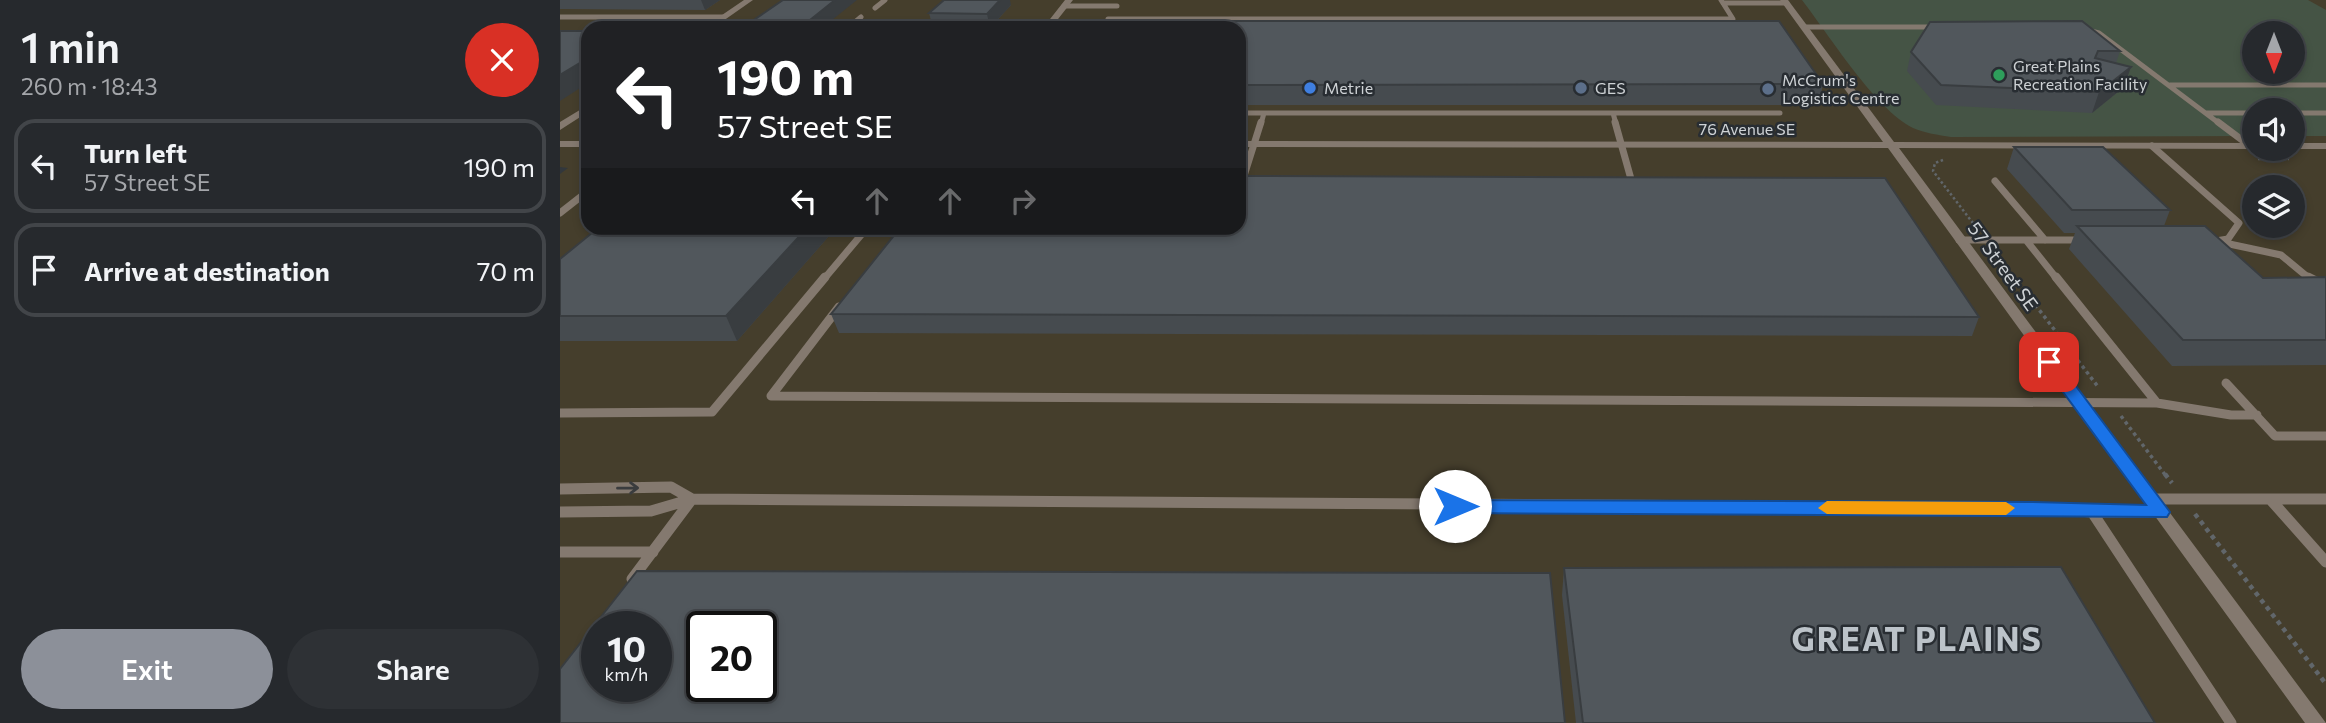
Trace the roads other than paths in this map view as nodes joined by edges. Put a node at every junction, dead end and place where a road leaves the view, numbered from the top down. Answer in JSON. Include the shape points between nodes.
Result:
{"nodes":[{"id":1,"x":748,"y":0,"type":"edge"},
{"id":2,"x":885,"y":0,"type":"edge"},
{"id":3,"x":1121,"y":0,"type":"edge"},
{"id":4,"x":1722,"y":2,"type":"edge"},
{"id":5,"x":1786,"y":2,"type":"edge"},
{"id":6,"x":1066,"y":3,"type":"edge"},
{"id":7,"x":1117,"y":6,"type":"junction"},
{"id":8,"x":875,"y":8,"type":"dead end"},
{"id":9,"x":560,"y":17,"type":"edge"},
{"id":10,"x":723,"y":17,"type":"junction"},
{"id":11,"x":861,"y":17,"type":"dead end"},
{"id":12,"x":1108,"y":19,"type":"joint"},
{"id":13,"x":1733,"y":19,"type":"junction"},
{"id":14,"x":717,"y":21,"type":"edge"},
{"id":15,"x":856,"y":21,"type":"edge"},
{"id":16,"x":1052,"y":21,"type":"edge"},
{"id":17,"x":1743,"y":21,"type":"edge"},
{"id":18,"x":1804,"y":27,"type":"junction"},
{"id":19,"x":1941,"y":27,"type":"edge"},
{"id":20,"x":2078,"y":27,"type":"edge"},
{"id":21,"x":2169,"y":85,"type":"junction"},
{"id":22,"x":2326,"y":85,"type":"edge"},
{"id":23,"x":581,"y":113,"type":"edge"},
{"id":24,"x":1246,"y":113,"type":"edge"},
{"id":25,"x":1264,"y":113,"type":"junction"},
{"id":26,"x":1612,"y":113,"type":"junction"},
{"id":27,"x":1780,"y":113,"type":"dead end"},
{"id":28,"x":2206,"y":113,"type":"junction"},
{"id":29,"x":2242,"y":113,"type":"edge"},
{"id":30,"x":2305,"y":113,"type":"edge"},
{"id":31,"x":2326,"y":113,"type":"edge"},
{"id":32,"x":560,"y":127,"type":"edge"},
{"id":33,"x":2242,"y":139,"type":"edge"},
{"id":34,"x":560,"y":144,"type":"edge"},
{"id":35,"x":581,"y":144,"type":"edge"},
{"id":36,"x":1246,"y":144,"type":"edge"},
{"id":37,"x":1255,"y":144,"type":"junction"},
{"id":38,"x":1622,"y":145,"type":"junction"},
{"id":39,"x":1890,"y":145,"type":"junction"},
{"id":40,"x":2152,"y":146,"type":"junction"},
{"id":41,"x":2242,"y":146,"type":"edge"},
{"id":42,"x":2305,"y":146,"type":"edge"},
{"id":43,"x":2326,"y":146,"type":"edge"},
{"id":44,"x":1246,"y":166,"type":"edge"},
{"id":45,"x":1246,"y":179,"type":"edge"},
{"id":46,"x":1257,"y":179,"type":"edge"},
{"id":47,"x":1617,"y":179,"type":"edge"},
{"id":48,"x":1631,"y":179,"type":"junction"},
{"id":49,"x":1645,"y":179,"type":"edge"},
{"id":50,"x":1995,"y":181,"type":"dead end"},
{"id":51,"x":581,"y":196,"type":"edge"},
{"id":52,"x":560,"y":213,"type":"edge"},
{"id":53,"x":861,"y":235,"type":"edge"},
{"id":54,"x":1959,"y":240,"type":"junction"},
{"id":55,"x":2026,"y":240,"type":"junction"},
{"id":56,"x":2045,"y":240,"type":"junction"},
{"id":57,"x":2085,"y":240,"type":"edge"},
{"id":58,"x":2205,"y":242,"type":"edge"},
{"id":59,"x":2218,"y":242,"type":"junction"},
{"id":60,"x":2326,"y":286,"type":"edge"},
{"id":61,"x":844,"y":301,"type":"edge"},
{"id":62,"x":2226,"y":383,"type":"dead end"},
{"id":63,"x":2080,"y":402,"type":"junction"},
{"id":64,"x":2157,"y":403,"type":"junction"},
{"id":65,"x":560,"y":414,"type":"edge"},
{"id":66,"x":2257,"y":415,"type":"junction"},
{"id":67,"x":2326,"y":436,"type":"edge"},
{"id":68,"x":560,"y":489,"type":"edge"},
{"id":69,"x":692,"y":499,"type":"junction"},
{"id":70,"x":2270,"y":499,"type":"junction"},
{"id":71,"x":2326,"y":499,"type":"edge"},
{"id":72,"x":2156,"y":506,"type":"junction"},
{"id":73,"x":560,"y":512,"type":"edge"},
{"id":74,"x":2092,"y":512,"type":"junction"},
{"id":75,"x":560,"y":552,"type":"edge"},
{"id":76,"x":653,"y":552,"type":"junction"},
{"id":77,"x":2326,"y":562,"type":"edge"},
{"id":78,"x":622,"y":593,"type":"edge"},
{"id":79,"x":2231,"y":723,"type":"edge"},
{"id":80,"x":2316,"y":723,"type":"edge"}],
"edges":[{"from":1,"to":10,"type":"street"},
{"from":2,"to":8,"type":"lane"},
{"from":3,"to":7,"type":"lane"},
{"from":4,"to":5,"type":"lane"},
{"from":4,"to":13,"type":"lane"},
{"from":5,"to":18,"type":"street","name":"57 Street SE"},
{"from":6,"to":7,"type":"lane"},
{"from":6,"to":16,"type":"street"},
{"from":7,"to":12,"type":"lane"},
{"from":9,"to":10,"type":"lane"},
{"from":10,"to":14,"type":"street"},
{"from":11,"to":15,"type":"lane"},
{"from":12,"to":13,"type":"lane"},
{"from":13,"to":17,"type":"lane"},
{"from":18,"to":19,"type":"lane"},
{"from":18,"to":39,"type":"street","name":"57 Street SE"},
{"from":20,"to":21,"type":"lane","via":[[2099,33]]},
{"from":21,"to":22,"type":"lane"},
{"from":21,"to":28,"type":"lane"},
{"from":23,"to":32,"type":"street"},
{"from":24,"to":25,"type":"lane"},
{"from":25,"to":26,"type":"lane"},
{"from":25,"to":37,"type":"lane"},
{"from":26,"to":27,"type":"lane"},
{"from":26,"to":38,"type":"lane"},
{"from":28,"to":29,"type":"lane"},
{"from":28,"to":33,"type":"lane"},
{"from":30,"to":31,"type":"lane"},
{"from":34,"to":35,"type":"street"},
{"from":36,"to":37,"type":"street","name":"76 Avenue SE"},
{"from":37,"to":38,"type":"street","name":"76 Avenue SE"},
{"from":37,"to":44,"type":"lane"},
{"from":38,"to":39,"type":"street","name":"76 Avenue SE"},
{"from":38,"to":48,"type":"lane"},
{"from":39,"to":40,"type":"street","name":"76 Avenue SE"},
{"from":39,"to":54,"type":"street","name":"57 Street SE"},
{"from":40,"to":41,"type":"street","name":"76 Avenue SE"},
{"from":40,"to":59,"type":"lane","via":[[2239,223],[2228,239]]},
{"from":42,"to":43,"type":"street"},
{"from":45,"to":46,"type":"lane"},
{"from":47,"to":48,"type":"lane"},
{"from":48,"to":49,"type":"lane"},
{"from":50,"to":56,"type":"lane"},
{"from":51,"to":52,"type":"lane"},
{"from":53,"to":65,"type":"lane","via":[[712,412]]},
{"from":54,"to":55,"type":"lane"},
{"from":54,"to":63,"type":"street","name":"57 Street SE"},
{"from":55,"to":56,"type":"lane"},
{"from":55,"to":64,"type":"lane"},
{"from":56,"to":57,"type":"lane"},
{"from":58,"to":59,"type":"lane"},
{"from":59,"to":60,"type":"lane","via":[[2281,255],[2312,281]]},
{"from":61,"to":63,"type":"lane","via":[[771,396]]},
{"from":62,"to":66,"type":"lane"},
{"from":63,"to":64,"type":"lane"},
{"from":63,"to":72,"type":"street","name":"57 Street SE"},
{"from":64,"to":66,"type":"lane"},
{"from":66,"to":67,"type":"lane","via":[[2275,436]]},
{"from":68,"to":69,"type":"lane","one_way":true,"via":[[671,487]]},
{"from":69,"to":73,"type":"lane","via":[[651,511]]},
{"from":69,"to":74,"type":"lane"},
{"from":69,"to":76,"type":"lane"},
{"from":70,"to":71,"type":"lane"},
{"from":70,"to":72,"type":"lane","via":[[2185,499]]},
{"from":70,"to":77,"type":"lane"},
{"from":72,"to":74,"type":"lane"},
{"from":72,"to":80,"type":"street","name":"57 Street SE"},
{"from":74,"to":79,"type":"lane"},
{"from":75,"to":76,"type":"lane"},
{"from":76,"to":78,"type":"lane"}]}
